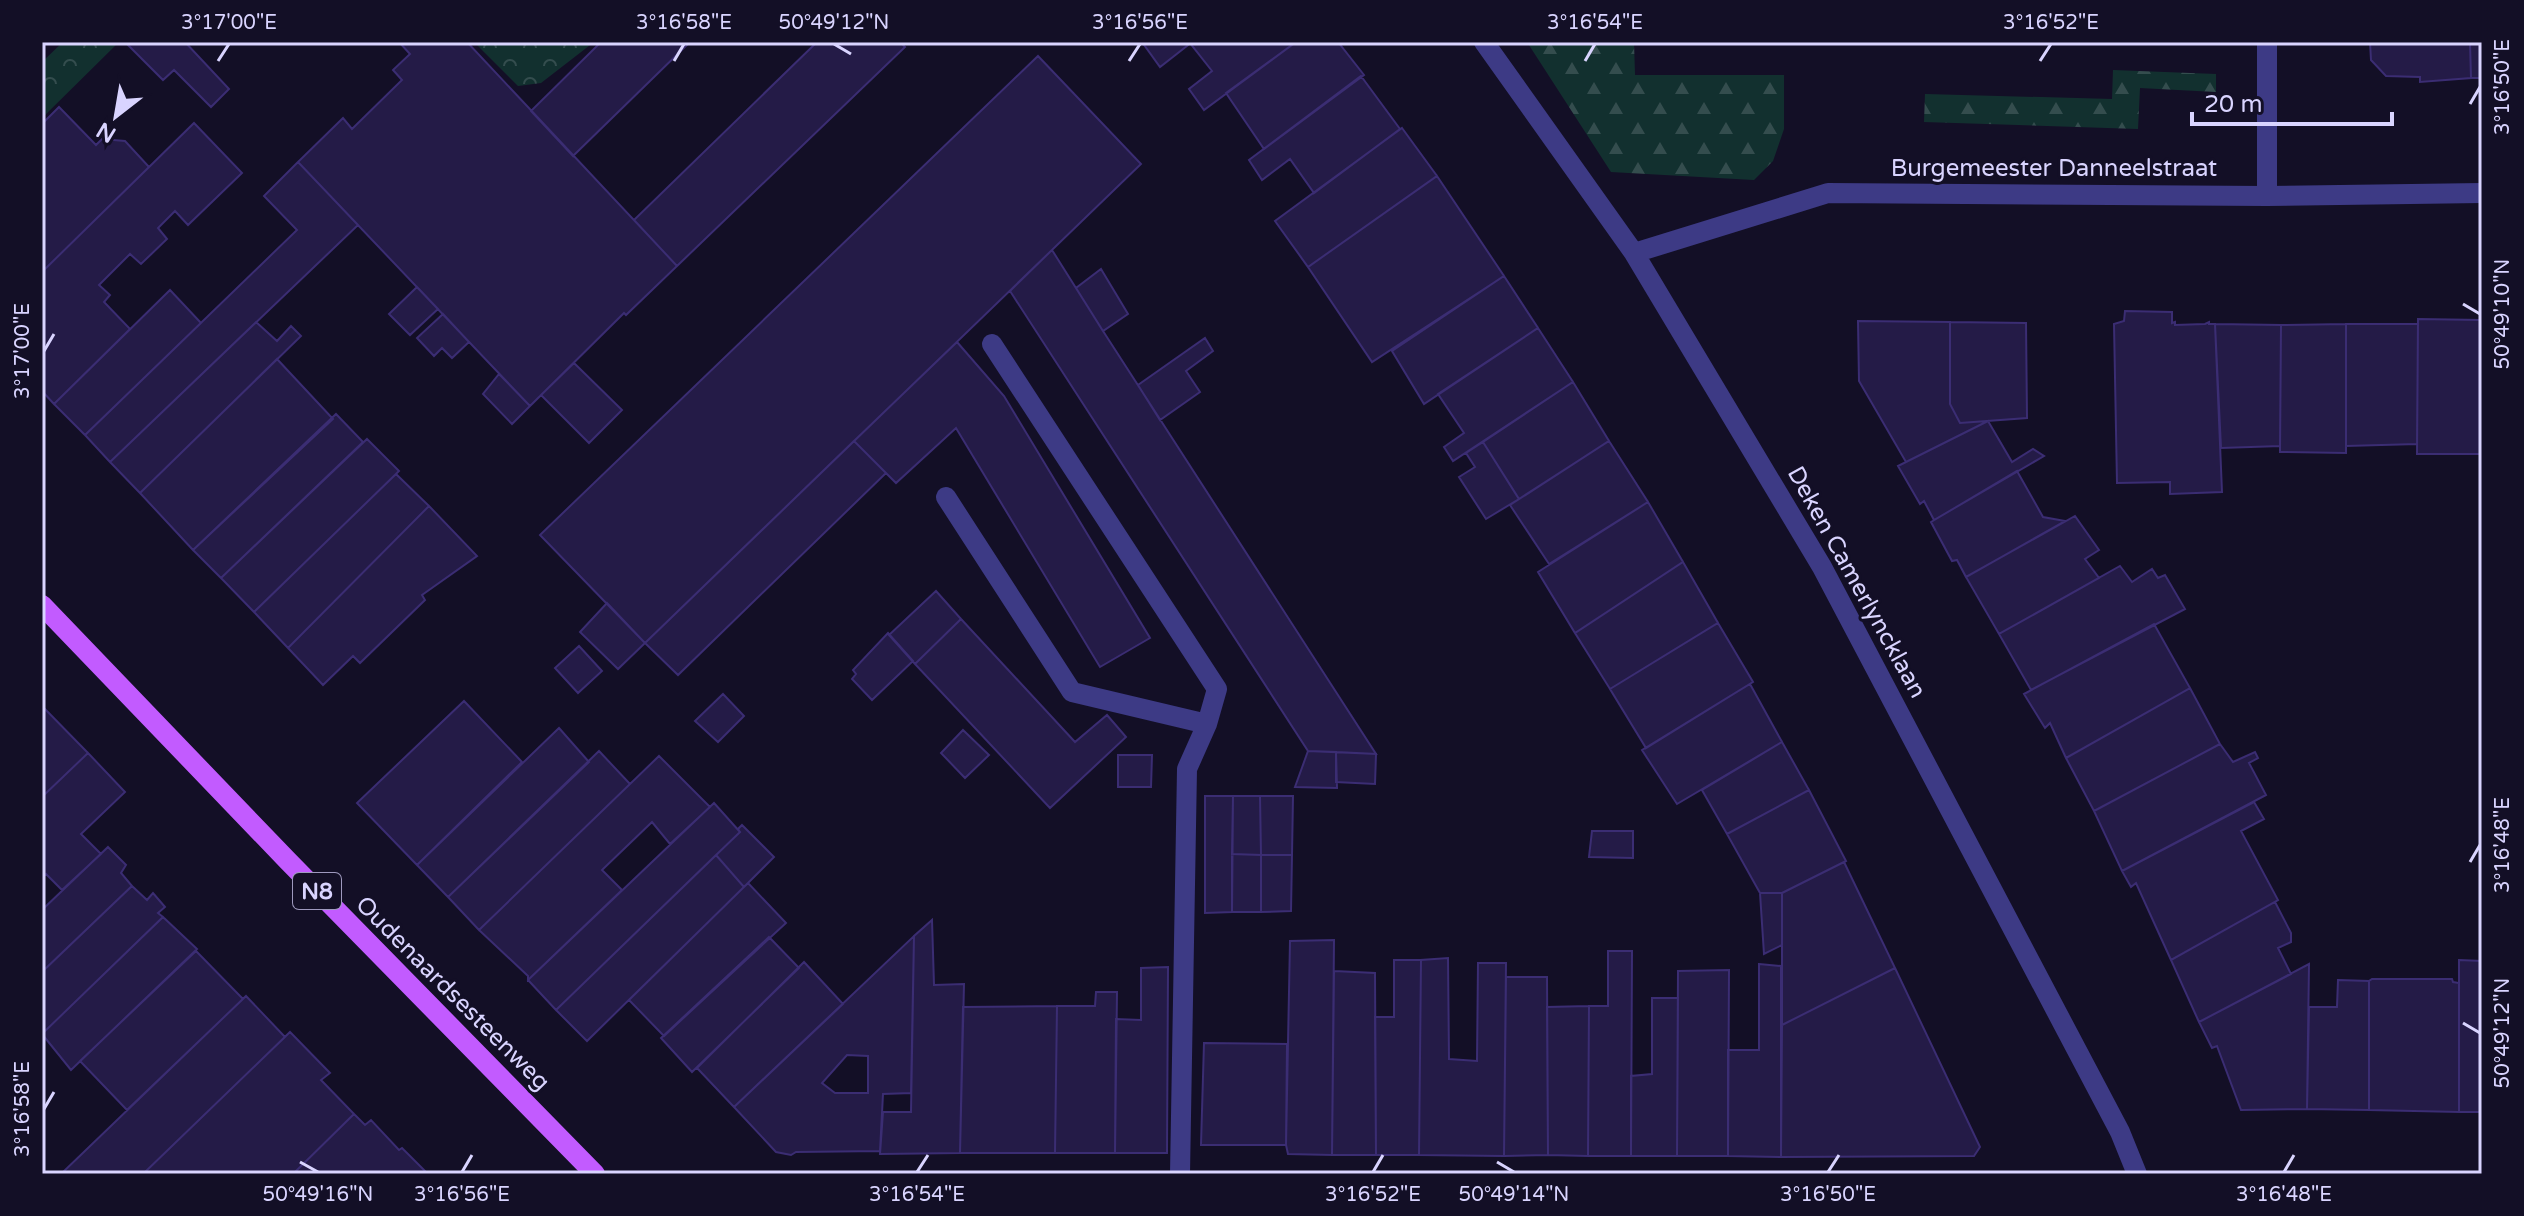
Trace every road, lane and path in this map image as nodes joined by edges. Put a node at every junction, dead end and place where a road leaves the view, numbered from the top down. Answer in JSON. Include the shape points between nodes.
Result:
{"nodes":[{"id":1,"x":1484,"y":42,"type":"edge"},
{"id":2,"x":2267,"y":42,"type":"edge"},
{"id":3,"x":2482,"y":193,"type":"edge"},
{"id":4,"x":2267,"y":196,"type":"junction"},
{"id":5,"x":1634,"y":253,"type":"junction"},
{"id":6,"x":992,"y":344,"type":"dead end"},
{"id":7,"x":946,"y":497,"type":"dead end"},
{"id":8,"x":42,"y":605,"type":"edge"},
{"id":9,"x":1207,"y":724,"type":"junction"},
{"id":10,"x":595,"y":1174,"type":"edge"},
{"id":11,"x":1180,"y":1174,"type":"edge"},
{"id":12,"x":2137,"y":1174,"type":"edge"}],
"edges":[{"from":1,"to":5,"type":"street","name":"Deken Camerlyncklaan"},
{"from":2,"to":4,"type":"street"},
{"from":3,"to":4,"type":"street","name":"Burgemeester Danneelstraat"},
{"from":4,"to":5,"type":"street","name":"Burgemeester Danneelstraat","via":[[1828,193]]},
{"from":5,"to":12,"type":"street","name":"Deken Camerlyncklaan","via":[[1822,567],[2120,1132]]},
{"from":6,"to":9,"type":"street","via":[[1217,689]]},
{"from":7,"to":9,"type":"street","via":[[1072,692]]},
{"from":8,"to":10,"type":"main road","name":"Oudenaardsesteenweg","number":"N8"},
{"from":9,"to":11,"type":"street","via":[[1187,769]]}]}
